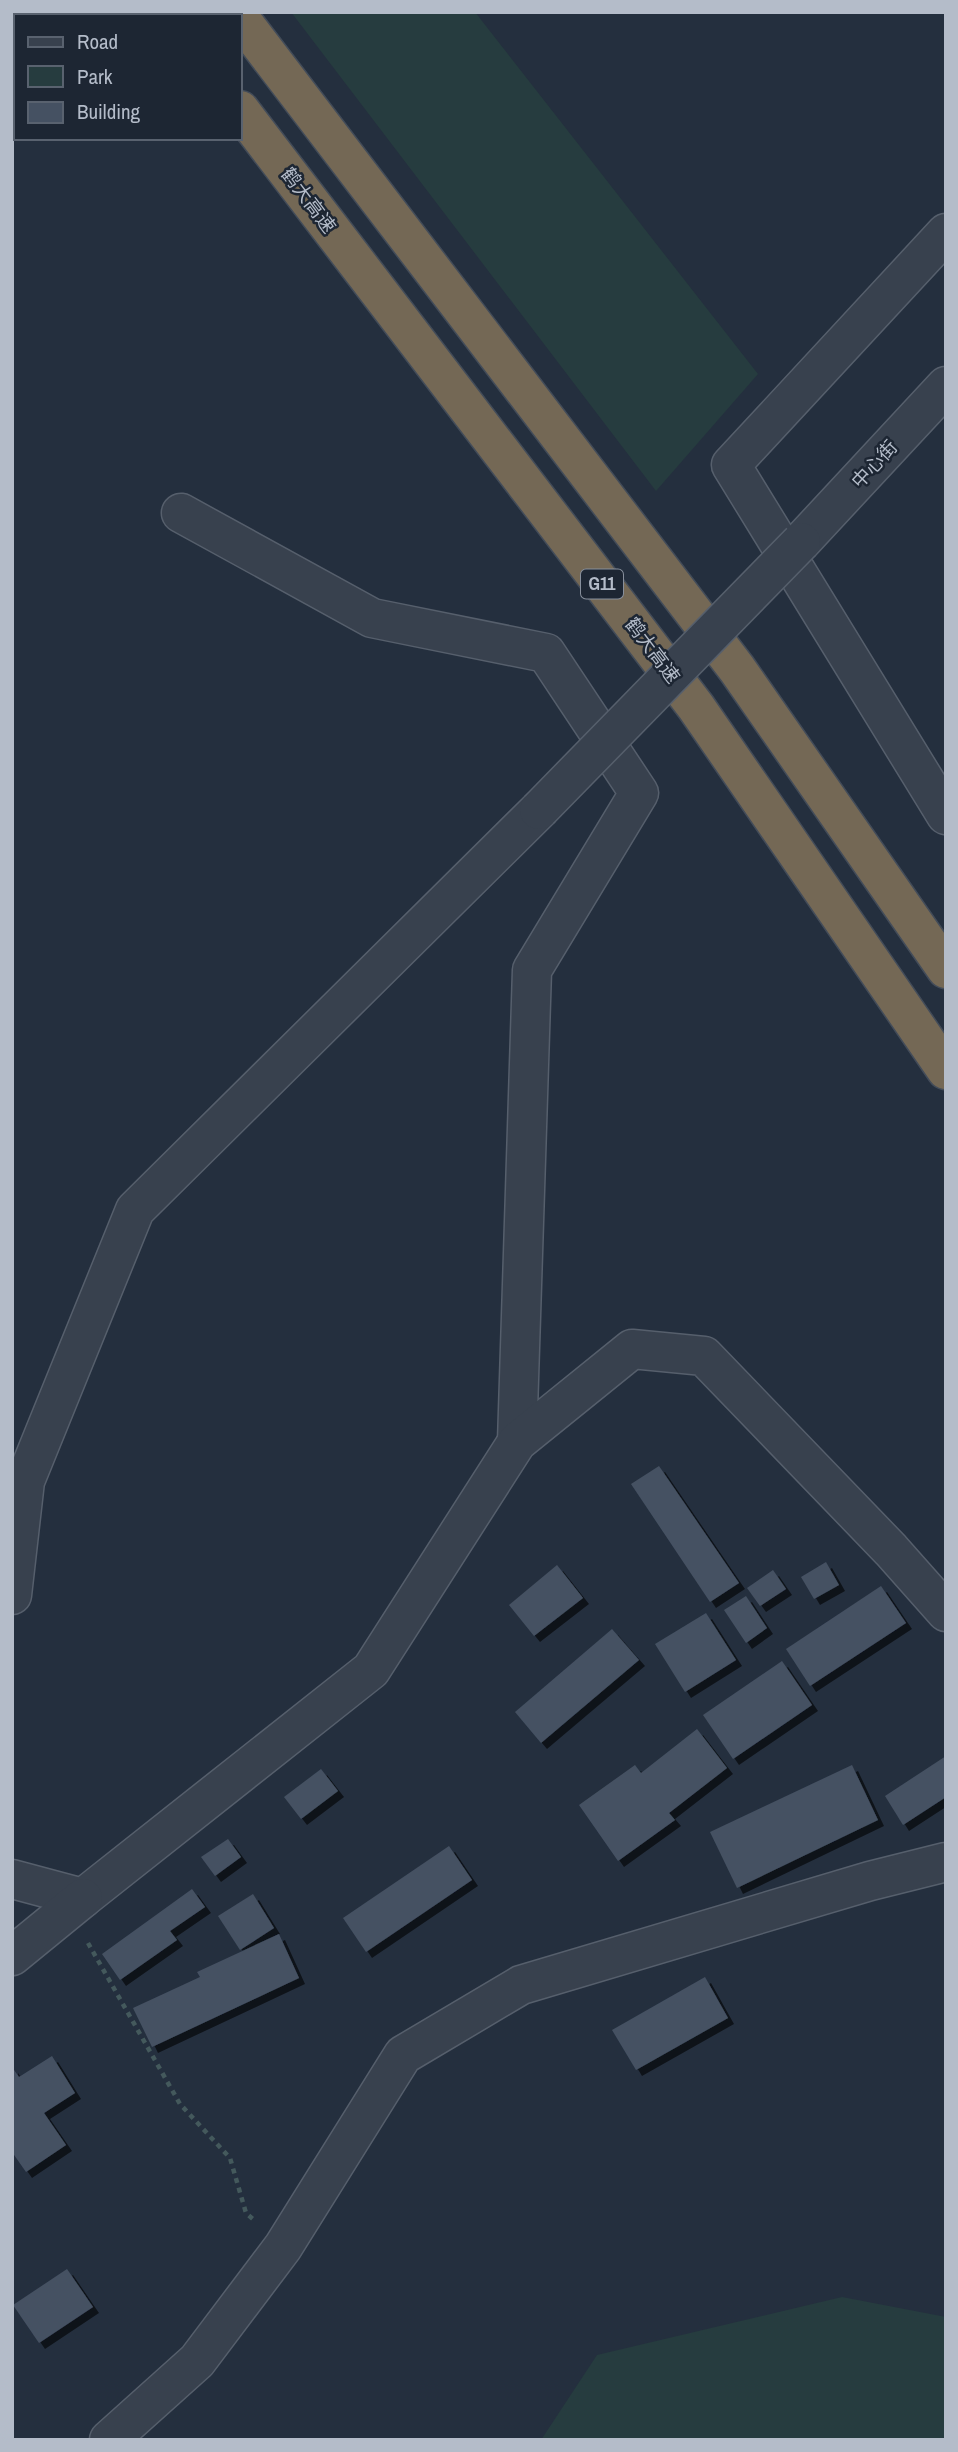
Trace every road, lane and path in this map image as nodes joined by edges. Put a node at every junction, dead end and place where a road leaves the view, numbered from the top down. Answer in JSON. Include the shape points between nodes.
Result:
{"nodes":[{"id":1,"x":242,"y":20,"type":"edge"},
{"id":2,"x":242,"y":113,"type":"edge"},
{"id":3,"x":946,"y":233,"type":"edge"},
{"id":4,"x":946,"y":386,"type":"edge"},
{"id":5,"x":181,"y":513,"type":"dead end"},
{"id":6,"x":946,"y":815,"type":"edge"},
{"id":7,"x":946,"y":969,"type":"edge"},
{"id":8,"x":946,"y":1070,"type":"edge"},
{"id":9,"x":517,"y":1442,"type":"junction"},
{"id":10,"x":12,"y":1595,"type":"edge"},
{"id":11,"x":946,"y":1612,"type":"edge"},
{"id":12,"x":946,"y":1862,"type":"edge"},
{"id":13,"x":12,"y":1879,"type":"edge"},
{"id":14,"x":76,"y":1904,"type":"junction"},
{"id":15,"x":12,"y":1956,"type":"edge"},
{"id":16,"x":283,"y":2247,"type":"junction"},
{"id":17,"x":109,"y":2440,"type":"edge"}],
"edges":[{"from":1,"to":7,"type":"highway","via":[[737,669]]},
{"from":2,"to":8,"type":"highway","name":"鹤大高速","number":"G11","via":[[696,707]]},
{"from":3,"to":6,"type":"street","via":[[731,465]]},
{"from":4,"to":10,"type":"street","name":"中心街","bridge":true,"via":[[801,542],[538,810],[135,1210],[25,1481]]},
{"from":5,"to":9,"type":"street","via":[[372,618],[546,653],[639,793],[532,970]]},
{"from":9,"to":11,"type":"street","via":[[632,1349],[704,1356]]},
{"from":9,"to":14,"type":"street","via":[[371,1671]]},
{"from":12,"to":16,"type":"street","via":[[521,1985],[403,2054]]},
{"from":13,"to":14,"type":"street"},
{"from":14,"to":15,"type":"street"},
{"from":14,"to":16,"type":"path","via":[[180,2104],[230,2158],[246,2213]]},
{"from":16,"to":17,"type":"street","via":[[197,2361]]}]}
